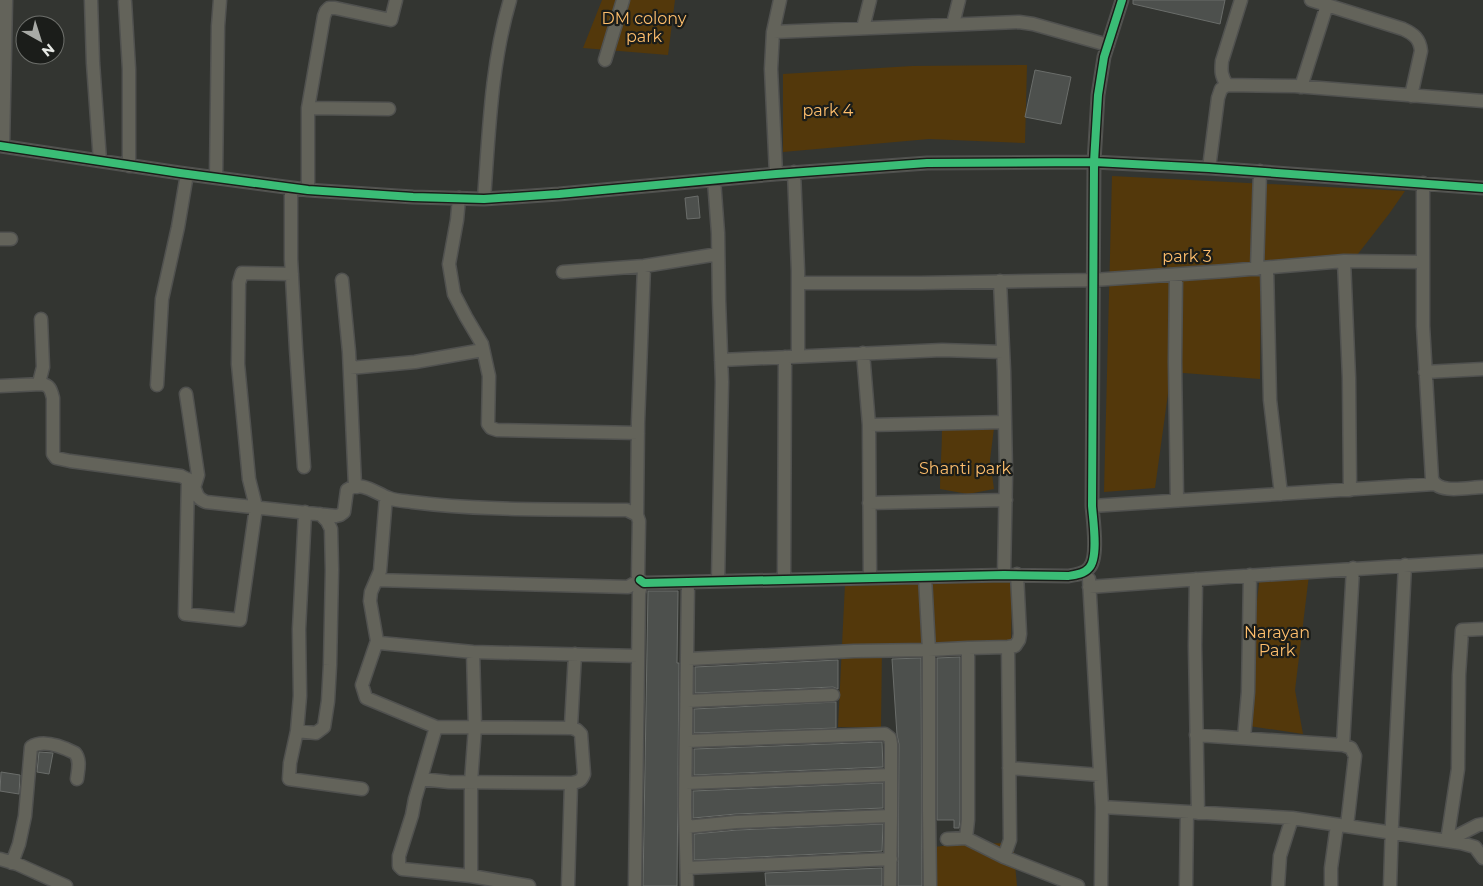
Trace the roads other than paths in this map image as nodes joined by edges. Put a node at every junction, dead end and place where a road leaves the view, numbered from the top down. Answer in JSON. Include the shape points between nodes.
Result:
{"nodes":[{"id":1,"x":6,"y":0,"type":"edge"},
{"id":2,"x":91,"y":0,"type":"edge"},
{"id":3,"x":220,"y":0,"type":"edge"},
{"id":4,"x":396,"y":0,"type":"edge"},
{"id":5,"x":510,"y":0,"type":"edge"},
{"id":6,"x":624,"y":0,"type":"edge"},
{"id":7,"x":780,"y":0,"type":"edge"},
{"id":8,"x":870,"y":0,"type":"edge"},
{"id":9,"x":959,"y":0,"type":"edge"},
{"id":10,"x":1122,"y":0,"type":"edge"},
{"id":11,"x":1241,"y":0,"type":"edge"},
{"id":12,"x":125,"y":2,"type":"dead end"},
{"id":13,"x":1318,"y":2,"type":"edge"},
{"id":14,"x":952,"y":24,"type":"junction"},
{"id":15,"x":863,"y":28,"type":"junction"},
{"id":16,"x":773,"y":32,"type":"junction"},
{"id":17,"x":1108,"y":45,"type":"junction"},
{"id":18,"x":605,"y":60,"type":"dead end"},
{"id":19,"x":1227,"y":85,"type":"junction"},
{"id":20,"x":1301,"y":87,"type":"junction"},
{"id":21,"x":1411,"y":96,"type":"junction"},
{"id":22,"x":1483,"y":100,"type":"edge"},
{"id":23,"x":308,"y":108,"type":"junction"},
{"id":24,"x":389,"y":109,"type":"dead end"},
{"id":25,"x":1,"y":146,"type":"edge"},
{"id":26,"x":100,"y":161,"type":"junction"},
{"id":27,"x":1094,"y":162,"type":"junction"},
{"id":28,"x":129,"y":166,"type":"junction"},
{"id":29,"x":1209,"y":168,"type":"junction"},
{"id":30,"x":1260,"y":171,"type":"junction"},
{"id":31,"x":794,"y":172,"type":"junction"},
{"id":32,"x":187,"y":174,"type":"junction"},
{"id":33,"x":776,"y":174,"type":"junction"},
{"id":34,"x":216,"y":178,"type":"junction"},
{"id":35,"x":714,"y":180,"type":"junction"},
{"id":36,"x":1423,"y":183,"type":"junction"},
{"id":37,"x":291,"y":188,"type":"junction"},
{"id":38,"x":1483,"y":188,"type":"edge"},
{"id":39,"x":308,"y":190,"type":"junction"},
{"id":40,"x":459,"y":198,"type":"junction"},
{"id":41,"x":484,"y":199,"type":"junction"},
{"id":42,"x":718,"y":254,"type":"junction"},
{"id":43,"x":1344,"y":261,"type":"junction"},
{"id":44,"x":1423,"y":262,"type":"junction"},
{"id":45,"x":644,"y":266,"type":"junction"},
{"id":46,"x":1262,"y":268,"type":"junction"},
{"id":47,"x":563,"y":272,"type":"dead end"},
{"id":48,"x":292,"y":274,"type":"junction"},
{"id":49,"x":1176,"y":275,"type":"junction"},
{"id":50,"x":342,"y":280,"type":"dead end"},
{"id":51,"x":1093,"y":280,"type":"junction"},
{"id":52,"x":1000,"y":281,"type":"junction"},
{"id":53,"x":798,"y":283,"type":"junction"},
{"id":54,"x":41,"y":319,"type":"dead end"},
{"id":55,"x":483,"y":350,"type":"junction"},
{"id":56,"x":1003,"y":352,"type":"junction"},
{"id":57,"x":864,"y":353,"type":"junction"},
{"id":58,"x":791,"y":356,"type":"junction"},
{"id":59,"x":721,"y":360,"type":"junction"},
{"id":60,"x":350,"y":368,"type":"junction"},
{"id":61,"x":1483,"y":369,"type":"edge"},
{"id":62,"x":1425,"y":372,"type":"junction"},
{"id":63,"x":41,"y":384,"type":"junction"},
{"id":64,"x":157,"y":385,"type":"dead end"},
{"id":65,"x":0,"y":386,"type":"edge"},
{"id":66,"x":186,"y":394,"type":"dead end"},
{"id":67,"x":1005,"y":422,"type":"junction"},
{"id":68,"x":869,"y":426,"type":"junction"},
{"id":69,"x":638,"y":433,"type":"junction"},
{"id":70,"x":304,"y":467,"type":"dead end"},
{"id":71,"x":191,"y":484,"type":"junction"},
{"id":72,"x":1434,"y":484,"type":"junction"},
{"id":73,"x":357,"y":487,"type":"junction"},
{"id":74,"x":1483,"y":487,"type":"edge"},
{"id":75,"x":1350,"y":490,"type":"junction"},
{"id":76,"x":1280,"y":494,"type":"junction"},
{"id":77,"x":386,"y":497,"type":"junction"},
{"id":78,"x":1006,"y":500,"type":"junction"},
{"id":79,"x":1177,"y":500,"type":"junction"},
{"id":80,"x":869,"y":503,"type":"junction"},
{"id":81,"x":1092,"y":506,"type":"junction"},
{"id":82,"x":256,"y":507,"type":"junction"},
{"id":83,"x":305,"y":512,"type":"junction"},
{"id":84,"x":320,"y":514,"type":"junction"},
{"id":85,"x":637,"y":515,"type":"junction"},
{"id":86,"x":1483,"y":561,"type":"edge"},
{"id":87,"x":1405,"y":565,"type":"junction"},
{"id":88,"x":1353,"y":568,"type":"junction"},
{"id":89,"x":1088,"y":570,"type":"junction"},
{"id":90,"x":1011,"y":575,"type":"junction"},
{"id":91,"x":1250,"y":575,"type":"junction"},
{"id":92,"x":925,"y":577,"type":"junction"},
{"id":93,"x":870,"y":578,"type":"junction"},
{"id":94,"x":1196,"y":579,"type":"junction"},
{"id":95,"x":376,"y":580,"type":"junction"},
{"id":96,"x":784,"y":580,"type":"junction"},
{"id":97,"x":641,"y":581,"type":"junction"},
{"id":98,"x":718,"y":581,"type":"junction"},
{"id":99,"x":688,"y":582,"type":"junction"},
{"id":100,"x":1089,"y":587,"type":"junction"},
{"id":101,"x":1483,"y":629,"type":"edge"},
{"id":102,"x":376,"y":641,"type":"junction"},
{"id":103,"x":1008,"y":647,"type":"junction"},
{"id":104,"x":968,"y":648,"type":"junction"},
{"id":105,"x":929,"y":650,"type":"junction"},
{"id":106,"x":473,"y":652,"type":"junction"},
{"id":107,"x":575,"y":654,"type":"junction"},
{"id":108,"x":638,"y":656,"type":"junction"},
{"id":109,"x":688,"y":659,"type":"junction"},
{"id":110,"x":833,"y":695,"type":"dead end"},
{"id":111,"x":687,"y":701,"type":"junction"},
{"id":112,"x":436,"y":727,"type":"junction"},
{"id":113,"x":475,"y":727,"type":"junction"},
{"id":114,"x":572,"y":728,"type":"junction"},
{"id":115,"x":297,"y":731,"type":"junction"},
{"id":116,"x":1196,"y":735,"type":"junction"},
{"id":117,"x":1244,"y":738,"type":"junction"},
{"id":118,"x":687,"y":741,"type":"junction"},
{"id":119,"x":1343,"y":745,"type":"junction"},
{"id":120,"x":1009,"y":768,"type":"junction"},
{"id":121,"x":892,"y":775,"type":"junction"},
{"id":122,"x":1100,"y":776,"type":"junction"},
{"id":123,"x":77,"y":779,"type":"dead end"},
{"id":124,"x":421,"y":779,"type":"junction"},
{"id":125,"x":471,"y":782,"type":"junction"},
{"id":126,"x":570,"y":782,"type":"junction"},
{"id":127,"x":686,"y":783,"type":"junction"},
{"id":128,"x":362,"y":789,"type":"dead end"},
{"id":129,"x":1102,"y":807,"type":"junction"},
{"id":130,"x":1193,"y":813,"type":"junction"},
{"id":131,"x":891,"y":816,"type":"junction"},
{"id":132,"x":1292,"y":818,"type":"junction"},
{"id":133,"x":1483,"y":824,"type":"edge"},
{"id":134,"x":1342,"y":826,"type":"junction"},
{"id":135,"x":686,"y":827,"type":"junction"},
{"id":136,"x":1392,"y":832,"type":"junction"},
{"id":137,"x":966,"y":838,"type":"junction"},
{"id":138,"x":947,"y":839,"type":"dead end"},
{"id":139,"x":1447,"y":841,"type":"junction"},
{"id":140,"x":1004,"y":857,"type":"junction"},
{"id":141,"x":1483,"y":858,"type":"edge"},
{"id":142,"x":891,"y":859,"type":"junction"},
{"id":143,"x":6,"y":861,"type":"edge"},
{"id":144,"x":687,"y":868,"type":"junction"},
{"id":145,"x":471,"y":876,"type":"junction"},
{"id":146,"x":39,"y":881,"type":"edge"},
{"id":147,"x":66,"y":886,"type":"edge"},
{"id":148,"x":529,"y":886,"type":"edge"},
{"id":149,"x":568,"y":886,"type":"edge"},
{"id":150,"x":635,"y":886,"type":"edge"},
{"id":151,"x":687,"y":886,"type":"edge"},
{"id":152,"x":890,"y":886,"type":"edge"},
{"id":153,"x":930,"y":886,"type":"edge"},
{"id":154,"x":1078,"y":886,"type":"edge"},
{"id":155,"x":1101,"y":886,"type":"edge"},
{"id":156,"x":1186,"y":886,"type":"edge"},
{"id":157,"x":1278,"y":886,"type":"edge"},
{"id":158,"x":1330,"y":886,"type":"edge"},
{"id":159,"x":1390,"y":886,"type":"edge"}],
"edges":[{"from":1,"to":25,"type":"street"},
{"from":2,"to":26,"type":"street"},
{"from":3,"to":34,"type":"street"},
{"from":4,"to":23,"type":"street","via":[[390,20],[335,8],[326,11]]},
{"from":5,"to":41,"type":"street","via":[[496,64]]},
{"from":6,"to":18,"type":"street"},
{"from":7,"to":16,"type":"street"},
{"from":8,"to":15,"type":"street"},
{"from":9,"to":14,"type":"street"},
{"from":10,"to":17,"type":"street"},
{"from":11,"to":19,"type":"street","via":[[1222,62],[1222,77]]},
{"from":12,"to":28,"type":"street"},
{"from":13,"to":20,"type":"street"},
{"from":13,"to":21,"type":"street","via":[[1403,29],[1417,38],[1421,51]]},
{"from":14,"to":15,"type":"street"},
{"from":14,"to":17,"type":"street","via":[[1019,22]]},
{"from":15,"to":16,"type":"street"},
{"from":16,"to":33,"type":"street","via":[[771,69]]},
{"from":17,"to":27,"type":"street","via":[[1098,95]]},
{"from":19,"to":20,"type":"street"},
{"from":19,"to":29,"type":"street","via":[[1221,89],[1218,98]]},
{"from":20,"to":21,"type":"street"},
{"from":21,"to":22,"type":"street"},
{"from":23,"to":24,"type":"street"},
{"from":23,"to":39,"type":"street"},
{"from":25,"to":26,"type":"street"},
{"from":26,"to":28,"type":"street"},
{"from":27,"to":29,"type":"street"},
{"from":27,"to":31,"type":"street","via":[[927,163]]},
{"from":27,"to":51,"type":"street"},
{"from":28,"to":32,"type":"street"},
{"from":29,"to":30,"type":"street"},
{"from":30,"to":36,"type":"street"},
{"from":30,"to":46,"type":"street"},
{"from":31,"to":33,"type":"street"},
{"from":31,"to":53,"type":"street"},
{"from":32,"to":34,"type":"street"},
{"from":32,"to":64,"type":"street","via":[[162,299]]},
{"from":33,"to":35,"type":"street"},
{"from":34,"to":37,"type":"street"},
{"from":35,"to":41,"type":"street"},
{"from":35,"to":42,"type":"street"},
{"from":36,"to":38,"type":"street"},
{"from":36,"to":44,"type":"street"},
{"from":37,"to":39,"type":"street"},
{"from":37,"to":48,"type":"street"},
{"from":39,"to":40,"type":"street"},
{"from":40,"to":41,"type":"street"},
{"from":40,"to":55,"type":"street","via":[[449,264],[454,294]]},
{"from":42,"to":45,"type":"street"},
{"from":42,"to":59,"type":"street"},
{"from":43,"to":44,"type":"street"},
{"from":43,"to":46,"type":"street"},
{"from":43,"to":75,"type":"street"},
{"from":44,"to":62,"type":"street"},
{"from":45,"to":47,"type":"street"},
{"from":45,"to":69,"type":"street"},
{"from":46,"to":49,"type":"street"},
{"from":46,"to":76,"type":"street","via":[[1270,400]]},
{"from":48,"to":70,"type":"street"},
{"from":48,"to":82,"type":"street","via":[[242,273],[239,283],[238,364],[249,479]]},
{"from":49,"to":51,"type":"street"},
{"from":49,"to":79,"type":"street"},
{"from":50,"to":60,"type":"street"},
{"from":51,"to":52,"type":"street"},
{"from":51,"to":81,"type":"street"},
{"from":52,"to":53,"type":"street"},
{"from":52,"to":56,"type":"street"},
{"from":53,"to":58,"type":"street"},
{"from":54,"to":63,"type":"street"},
{"from":55,"to":60,"type":"street","via":[[415,362]]},
{"from":55,"to":69,"type":"street","via":[[489,376],[487,416],[491,428]]},
{"from":56,"to":57,"type":"street"},
{"from":56,"to":67,"type":"street"},
{"from":57,"to":58,"type":"street"},
{"from":57,"to":68,"type":"street"},
{"from":58,"to":59,"type":"street"},
{"from":58,"to":96,"type":"street"},
{"from":59,"to":98,"type":"street"},
{"from":60,"to":73,"type":"street"},
{"from":61,"to":62,"type":"street"},
{"from":62,"to":72,"type":"street"},
{"from":63,"to":65,"type":"street"},
{"from":63,"to":71,"type":"street","via":[[51,389],[53,398],[53,454],[56,458],[181,476]]},
{"from":66,"to":71,"type":"street","via":[[198,475]]},
{"from":67,"to":68,"type":"street"},
{"from":67,"to":78,"type":"street"},
{"from":68,"to":80,"type":"street"},
{"from":69,"to":85,"type":"street"},
{"from":71,"to":82,"type":"street","via":[[200,500]]},
{"from":71,"to":82,"type":"street","via":[[184,614],[240,620]]},
{"from":72,"to":74,"type":"street","via":[[1450,489]]},
{"from":72,"to":75,"type":"street"},
{"from":73,"to":77,"type":"street"},
{"from":73,"to":84,"type":"street","via":[[347,490],[344,512],[340,515]]},
{"from":75,"to":76,"type":"street"},
{"from":76,"to":79,"type":"street"},
{"from":77,"to":85,"type":"street","via":[[452,507],[627,510]]},
{"from":77,"to":95,"type":"street","via":[[380,572]]},
{"from":78,"to":80,"type":"street"},
{"from":78,"to":90,"type":"street"},
{"from":79,"to":81,"type":"street"},
{"from":80,"to":93,"type":"street"},
{"from":81,"to":89,"type":"street","via":[[1094,554]]},
{"from":82,"to":83,"type":"street"},
{"from":83,"to":84,"type":"street"},
{"from":83,"to":115,"type":"street"},
{"from":84,"to":115,"type":"street","via":[[331,530],[328,701],[324,727],[316,733]]},
{"from":85,"to":97,"type":"street","via":[[638,576]]},
{"from":86,"to":87,"type":"street"},
{"from":87,"to":88,"type":"street"},
{"from":87,"to":136,"type":"street"},
{"from":88,"to":91,"type":"street"},
{"from":88,"to":119,"type":"street"},
{"from":89,"to":90,"type":"street","via":[[1068,576]]},
{"from":89,"to":100,"type":"street"},
{"from":90,"to":92,"type":"street"},
{"from":90,"to":103,"type":"street","via":[[1020,634],[1014,646]]},
{"from":91,"to":94,"type":"street"},
{"from":91,"to":117,"type":"street"},
{"from":92,"to":93,"type":"street"},
{"from":92,"to":105,"type":"street"},
{"from":93,"to":96,"type":"street"},
{"from":94,"to":100,"type":"street"},
{"from":94,"to":116,"type":"street"},
{"from":95,"to":97,"type":"street","via":[[628,587]]},
{"from":95,"to":102,"type":"street","via":[[370,601]]},
{"from":96,"to":98,"type":"street"},
{"from":97,"to":99,"type":"street"},
{"from":97,"to":108,"type":"street","via":[[638,593]]},
{"from":98,"to":99,"type":"street"},
{"from":99,"to":109,"type":"street"},
{"from":100,"to":122,"type":"street"},
{"from":101,"to":139,"type":"street","via":[[1462,630],[1458,769]]},
{"from":102,"to":106,"type":"street","via":[[388,645]]},
{"from":102,"to":112,"type":"street","via":[[362,685],[366,698]]},
{"from":103,"to":104,"type":"street"},
{"from":103,"to":120,"type":"street"},
{"from":104,"to":105,"type":"street"},
{"from":104,"to":137,"type":"street"},
{"from":105,"to":109,"type":"street"},
{"from":105,"to":153,"type":"street"},
{"from":106,"to":107,"type":"street"},
{"from":106,"to":113,"type":"street"},
{"from":107,"to":108,"type":"street"},
{"from":107,"to":114,"type":"street"},
{"from":108,"to":150,"type":"street"},
{"from":109,"to":111,"type":"street"},
{"from":110,"to":111,"type":"street"},
{"from":111,"to":118,"type":"street"},
{"from":112,"to":113,"type":"street"},
{"from":112,"to":124,"type":"street"},
{"from":113,"to":114,"type":"street"},
{"from":113,"to":125,"type":"street"},
{"from":114,"to":126,"type":"street","via":[[581,734],[584,774],[578,782]]},
{"from":115,"to":128,"type":"street","via":[[289,779]]},
{"from":116,"to":117,"type":"street"},
{"from":116,"to":130,"type":"street"},
{"from":117,"to":119,"type":"street"},
{"from":118,"to":121,"type":"street","via":[[885,734],[890,738]]},
{"from":118,"to":127,"type":"street"},
{"from":119,"to":134,"type":"street","via":[[1351,748],[1356,756]]},
{"from":120,"to":122,"type":"street"},
{"from":120,"to":140,"type":"street","via":[[1010,840]]},
{"from":121,"to":127,"type":"street"},
{"from":121,"to":131,"type":"street"},
{"from":122,"to":129,"type":"street"},
{"from":123,"to":143,"type":"street","via":[[79,761],[75,753],[46,743],[31,747],[25,816],[19,844]]},
{"from":124,"to":125,"type":"street"},
{"from":124,"to":145,"type":"street","via":[[399,866],[402,869]]},
{"from":125,"to":126,"type":"street"},
{"from":125,"to":145,"type":"street"},
{"from":126,"to":149,"type":"street"},
{"from":127,"to":135,"type":"street"},
{"from":129,"to":130,"type":"street"},
{"from":129,"to":155,"type":"street"},
{"from":130,"to":132,"type":"street"},
{"from":130,"to":156,"type":"street"},
{"from":131,"to":135,"type":"street"},
{"from":131,"to":142,"type":"street"},
{"from":132,"to":134,"type":"street"},
{"from":132,"to":157,"type":"street","via":[[1280,856]]},
{"from":133,"to":139,"type":"street"},
{"from":134,"to":136,"type":"street"},
{"from":134,"to":158,"type":"street","via":[[1331,868]]},
{"from":135,"to":144,"type":"street"},
{"from":136,"to":139,"type":"street"},
{"from":136,"to":159,"type":"street"},
{"from":137,"to":138,"type":"street"},
{"from":137,"to":140,"type":"street"},
{"from":139,"to":141,"type":"street","via":[[1474,848]]},
{"from":140,"to":154,"type":"street"},
{"from":142,"to":144,"type":"street"},
{"from":142,"to":152,"type":"street"},
{"from":143,"to":146,"type":"street"},
{"from":144,"to":151,"type":"street"},
{"from":145,"to":148,"type":"street"},
{"from":146,"to":147,"type":"street"}]}
